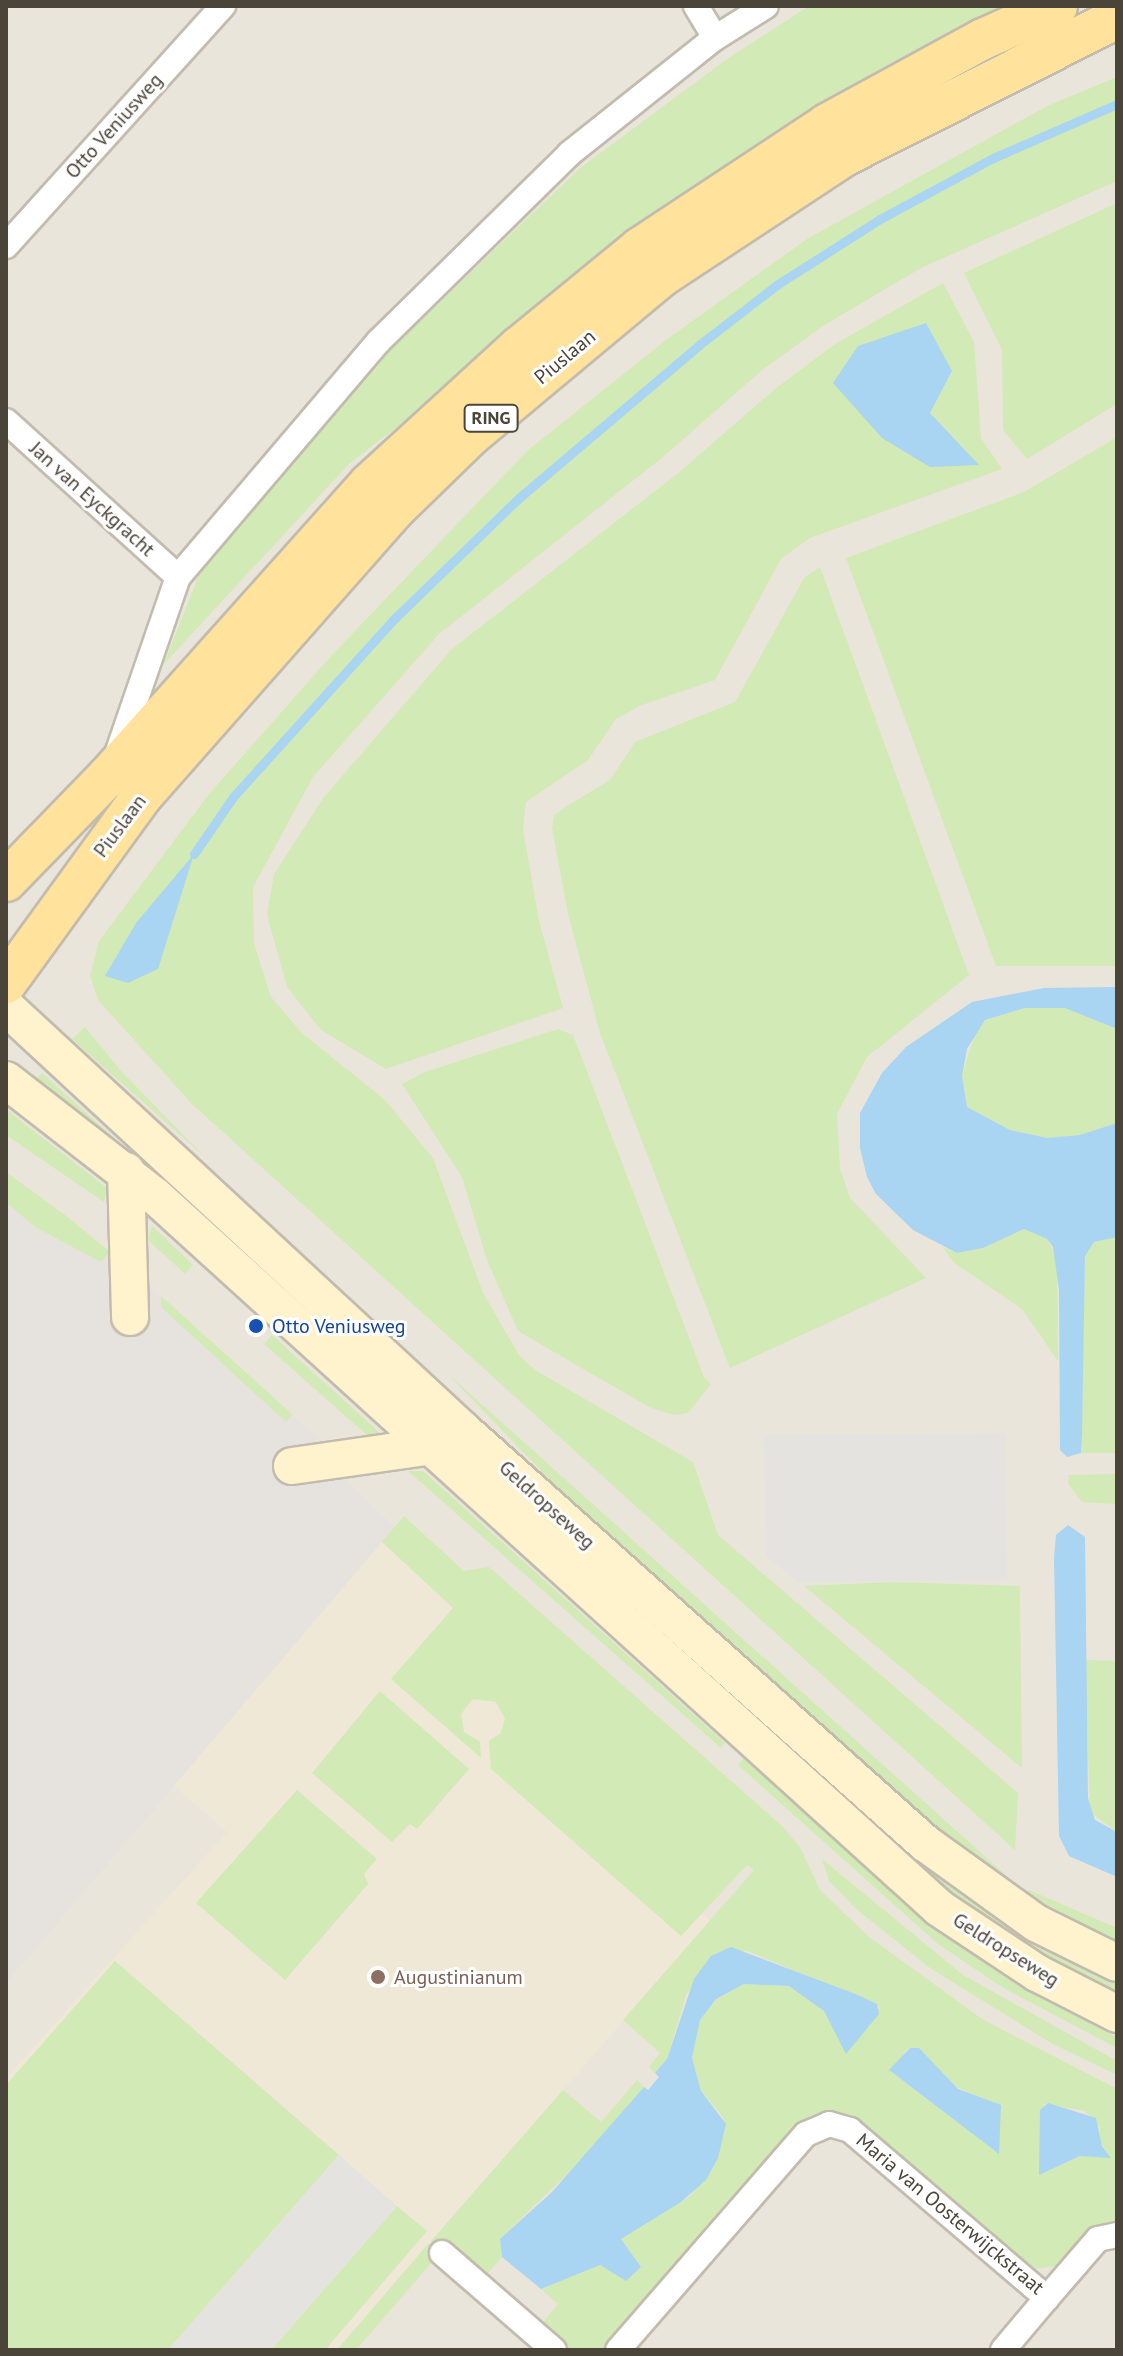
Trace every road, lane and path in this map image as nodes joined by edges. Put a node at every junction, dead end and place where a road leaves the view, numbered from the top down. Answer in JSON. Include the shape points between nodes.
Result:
{"nodes":[{"id":1,"x":223,"y":6,"type":"edge"},
{"id":2,"x":696,"y":6,"type":"edge"},
{"id":3,"x":766,"y":6,"type":"edge"},
{"id":4,"x":1057,"y":6,"type":"edge"},
{"id":5,"x":1117,"y":18,"type":"edge"},
{"id":6,"x":715,"y":38,"type":"junction"},
{"id":7,"x":6,"y":246,"type":"edge"},
{"id":8,"x":6,"y":421,"type":"edge"},
{"id":9,"x":178,"y":577,"type":"junction"},
{"id":10,"x":109,"y":775,"type":"junction"},
{"id":11,"x":6,"y":881,"type":"edge"},
{"id":12,"x":6,"y":983,"type":"edge"},
{"id":13,"x":6,"y":1007,"type":"edge"},
{"id":14,"x":6,"y":1080,"type":"edge"},
{"id":15,"x":126,"y":1171,"type":"junction"},
{"id":16,"x":130,"y":1317,"type":"dead end"},
{"id":17,"x":432,"y":1446,"type":"junction"},
{"id":18,"x":292,"y":1466,"type":"dead end"},
{"id":19,"x":1117,"y":1963,"type":"edge"},
{"id":20,"x":1117,"y":2014,"type":"edge"},
{"id":21,"x":1117,"y":2235,"type":"edge"},
{"id":22,"x":442,"y":2253,"type":"dead end"},
{"id":23,"x":1047,"y":2298,"type":"junction"},
{"id":24,"x":554,"y":2350,"type":"edge"},
{"id":25,"x":618,"y":2350,"type":"edge"},
{"id":26,"x":1003,"y":2350,"type":"edge"}],
"edges":[{"from":1,"to":7,"type":"street","name":"Otto Veniusweg"},
{"from":2,"to":6,"type":"street"},
{"from":3,"to":6,"type":"street","name":"Piuslaan"},
{"from":4,"to":10,"type":"main road","name":"Piuslaan","number":"RING","via":[[983,39],[827,124],[616,268],[519,347],[369,484]]},
{"from":5,"to":12,"type":"main road","name":"Piuslaan","number":"RING","via":[[844,156],[662,276],[470,436],[393,511],[141,797]]},
{"from":6,"to":9,"type":"street","name":"Piuslaan","via":[[569,154],[379,341]]},
{"from":8,"to":9,"type":"street","name":"Jan van Eyckgracht"},
{"from":9,"to":10,"type":"street","name":"Piuslaan"},
{"from":10,"to":11,"type":"main road","name":"Piuslaan","number":"RING"},
{"from":13,"to":19,"type":"main road","name":"Geldropseweg","via":[[292,1275],[925,1843],[1036,1923]]},
{"from":14,"to":15,"type":"main road","name":"Geldropseweg"},
{"from":15,"to":16,"type":"main road"},
{"from":15,"to":17,"type":"main road","name":"Geldropseweg"},
{"from":17,"to":18,"type":"main road"},
{"from":17,"to":20,"type":"main road","name":"Geldropseweg","via":[[939,1908],[1037,1973]]},
{"from":21,"to":23,"type":"street","name":"Maria van Oosterwijckstraat","via":[[1098,2239]]},
{"from":22,"to":24,"type":"street"},
{"from":23,"to":25,"type":"street","name":"Maria van Oosterwijckstraat","via":[[850,2130],[829,2124],[806,2134]]},
{"from":23,"to":26,"type":"street"}]}
